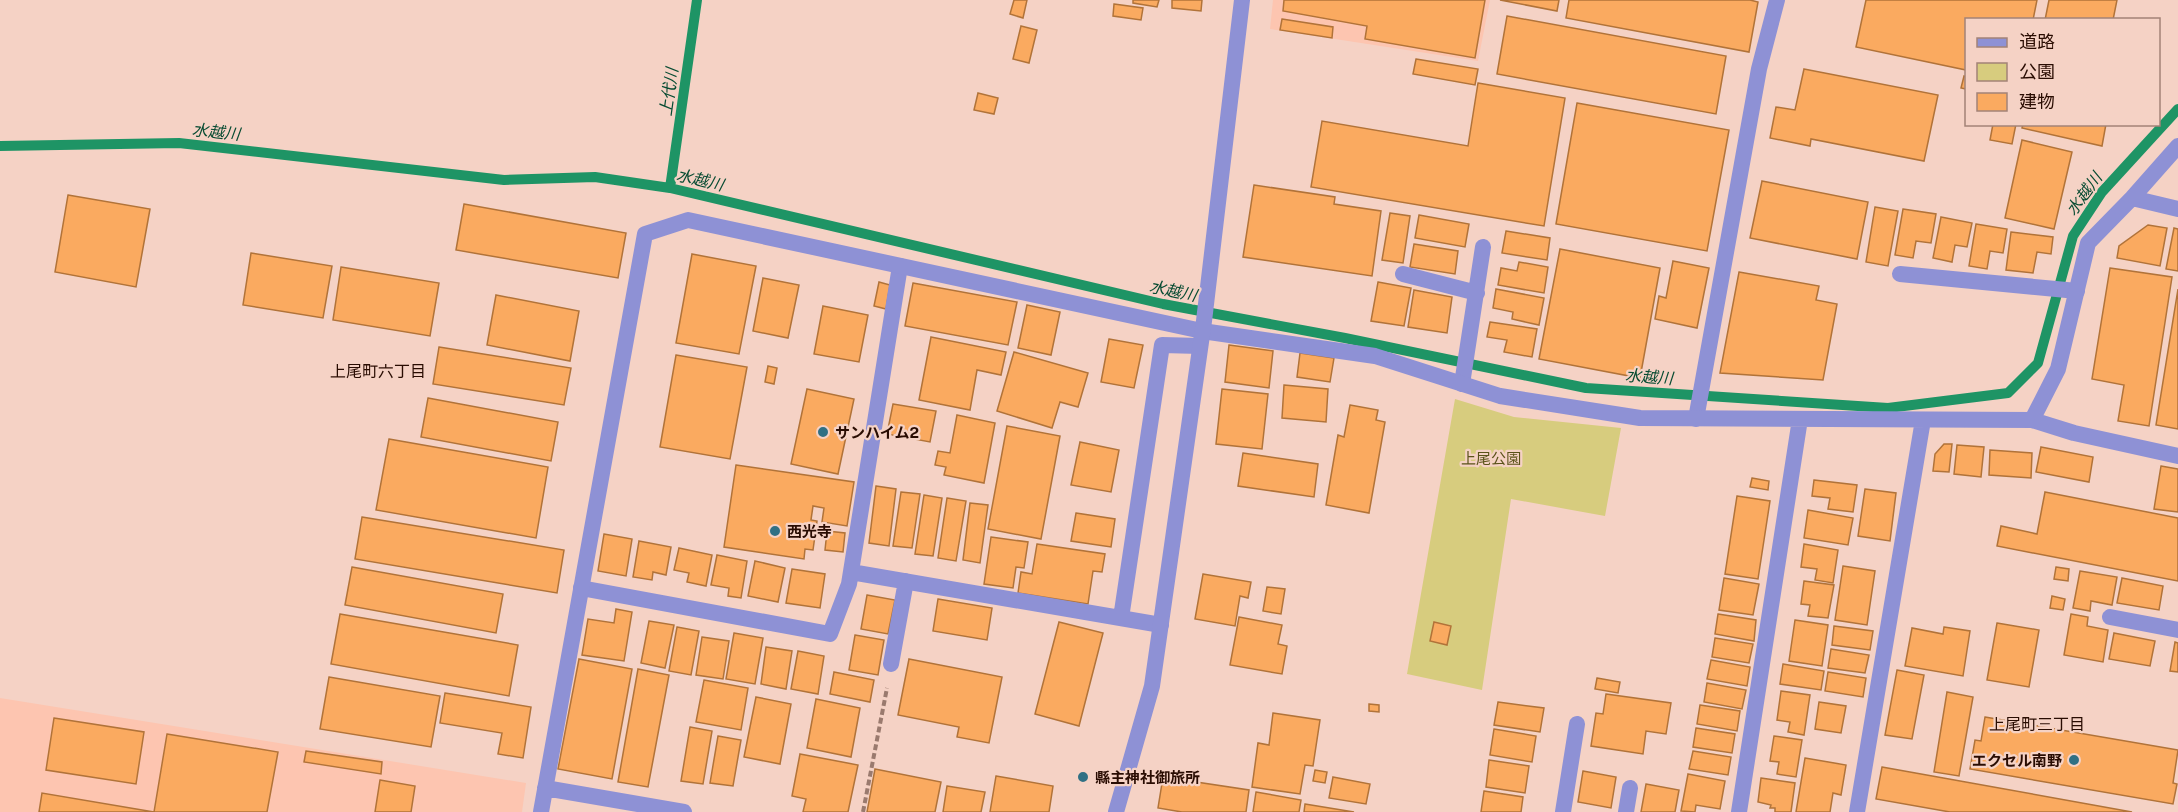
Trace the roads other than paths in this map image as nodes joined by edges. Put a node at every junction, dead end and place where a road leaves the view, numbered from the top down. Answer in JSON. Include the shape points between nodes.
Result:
{"nodes":[{"id":1,"x":1242,"y":0,"type":"edge"},
{"id":2,"x":1777,"y":0,"type":"edge"},
{"id":3,"x":2178,"y":146,"type":"edge"},
{"id":4,"x":2132,"y":198,"type":"junction"},
{"id":5,"x":2178,"y":209,"type":"edge"},
{"id":6,"x":1484,"y":248,"type":"dead end"},
{"id":7,"x":900,"y":266,"type":"junction"},
{"id":8,"x":1403,"y":274,"type":"dead end"},
{"id":9,"x":1900,"y":274,"type":"dead end"},
{"id":10,"x":2072,"y":290,"type":"junction"},
{"id":11,"x":1477,"y":292,"type":"junction"},
{"id":12,"x":1202,"y":332,"type":"junction"},
{"id":13,"x":1463,"y":378,"type":"junction"},
{"id":14,"x":1696,"y":419,"type":"junction"},
{"id":15,"x":1800,"y":419,"type":"junction"},
{"id":16,"x":1923,"y":420,"type":"junction"},
{"id":17,"x":2032,"y":420,"type":"junction"},
{"id":18,"x":2178,"y":456,"type":"edge"},
{"id":19,"x":851,"y":572,"type":"junction"},
{"id":20,"x":906,"y":581,"type":"junction"},
{"id":21,"x":581,"y":588,"type":"junction"},
{"id":22,"x":2110,"y":617,"type":"dead end"},
{"id":23,"x":1121,"y":618,"type":"junction"},
{"id":24,"x":1161,"y":625,"type":"junction"},
{"id":25,"x":2178,"y":630,"type":"edge"},
{"id":26,"x":891,"y":664,"type":"road end"},
{"id":27,"x":1577,"y":724,"type":"dead end"},
{"id":28,"x":545,"y":788,"type":"junction"},
{"id":29,"x":1630,"y":788,"type":"dead end"},
{"id":30,"x":541,"y":812,"type":"edge"},
{"id":31,"x":684,"y":812,"type":"edge"},
{"id":32,"x":1116,"y":812,"type":"edge"},
{"id":33,"x":1563,"y":812,"type":"edge"},
{"id":34,"x":1626,"y":812,"type":"edge"},
{"id":35,"x":1739,"y":812,"type":"edge"},
{"id":36,"x":1857,"y":812,"type":"edge"}],
"edges":[{"from":1,"to":12,"type":"street"},
{"from":2,"to":14,"type":"street","via":[[1759,69]]},
{"from":3,"to":4,"type":"street"},
{"from":4,"to":5,"type":"street"},
{"from":4,"to":10,"type":"street","via":[[2088,243]]},
{"from":6,"to":11,"type":"street"},
{"from":7,"to":12,"type":"street"},
{"from":7,"to":19,"type":"street"},
{"from":7,"to":21,"type":"street","via":[[688,220],[645,234]]},
{"from":8,"to":11,"type":"street"},
{"from":9,"to":10,"type":"street"},
{"from":10,"to":17,"type":"street","via":[[2058,369]]},
{"from":11,"to":13,"type":"street"},
{"from":12,"to":13,"type":"street","via":[[1375,356]]},
{"from":12,"to":23,"type":"street","via":[[1162,345]]},
{"from":12,"to":24,"type":"street"},
{"from":13,"to":14,"type":"street","via":[[1500,396],[1640,418]]},
{"from":14,"to":15,"type":"street"},
{"from":15,"to":16,"type":"street"},
{"from":15,"to":35,"type":"street"},
{"from":16,"to":17,"type":"street"},
{"from":16,"to":36,"type":"street"},
{"from":17,"to":18,"type":"street"},
{"from":19,"to":20,"type":"street"},
{"from":19,"to":21,"type":"street","via":[[830,634]]},
{"from":20,"to":23,"type":"street"},
{"from":20,"to":26,"type":"street"},
{"from":21,"to":28,"type":"street"},
{"from":22,"to":25,"type":"street"},
{"from":23,"to":24,"type":"street"},
{"from":24,"to":32,"type":"street","via":[[1152,686]]},
{"from":27,"to":33,"type":"street"},
{"from":28,"to":30,"type":"street"},
{"from":28,"to":31,"type":"street"},
{"from":29,"to":34,"type":"street"}]}
